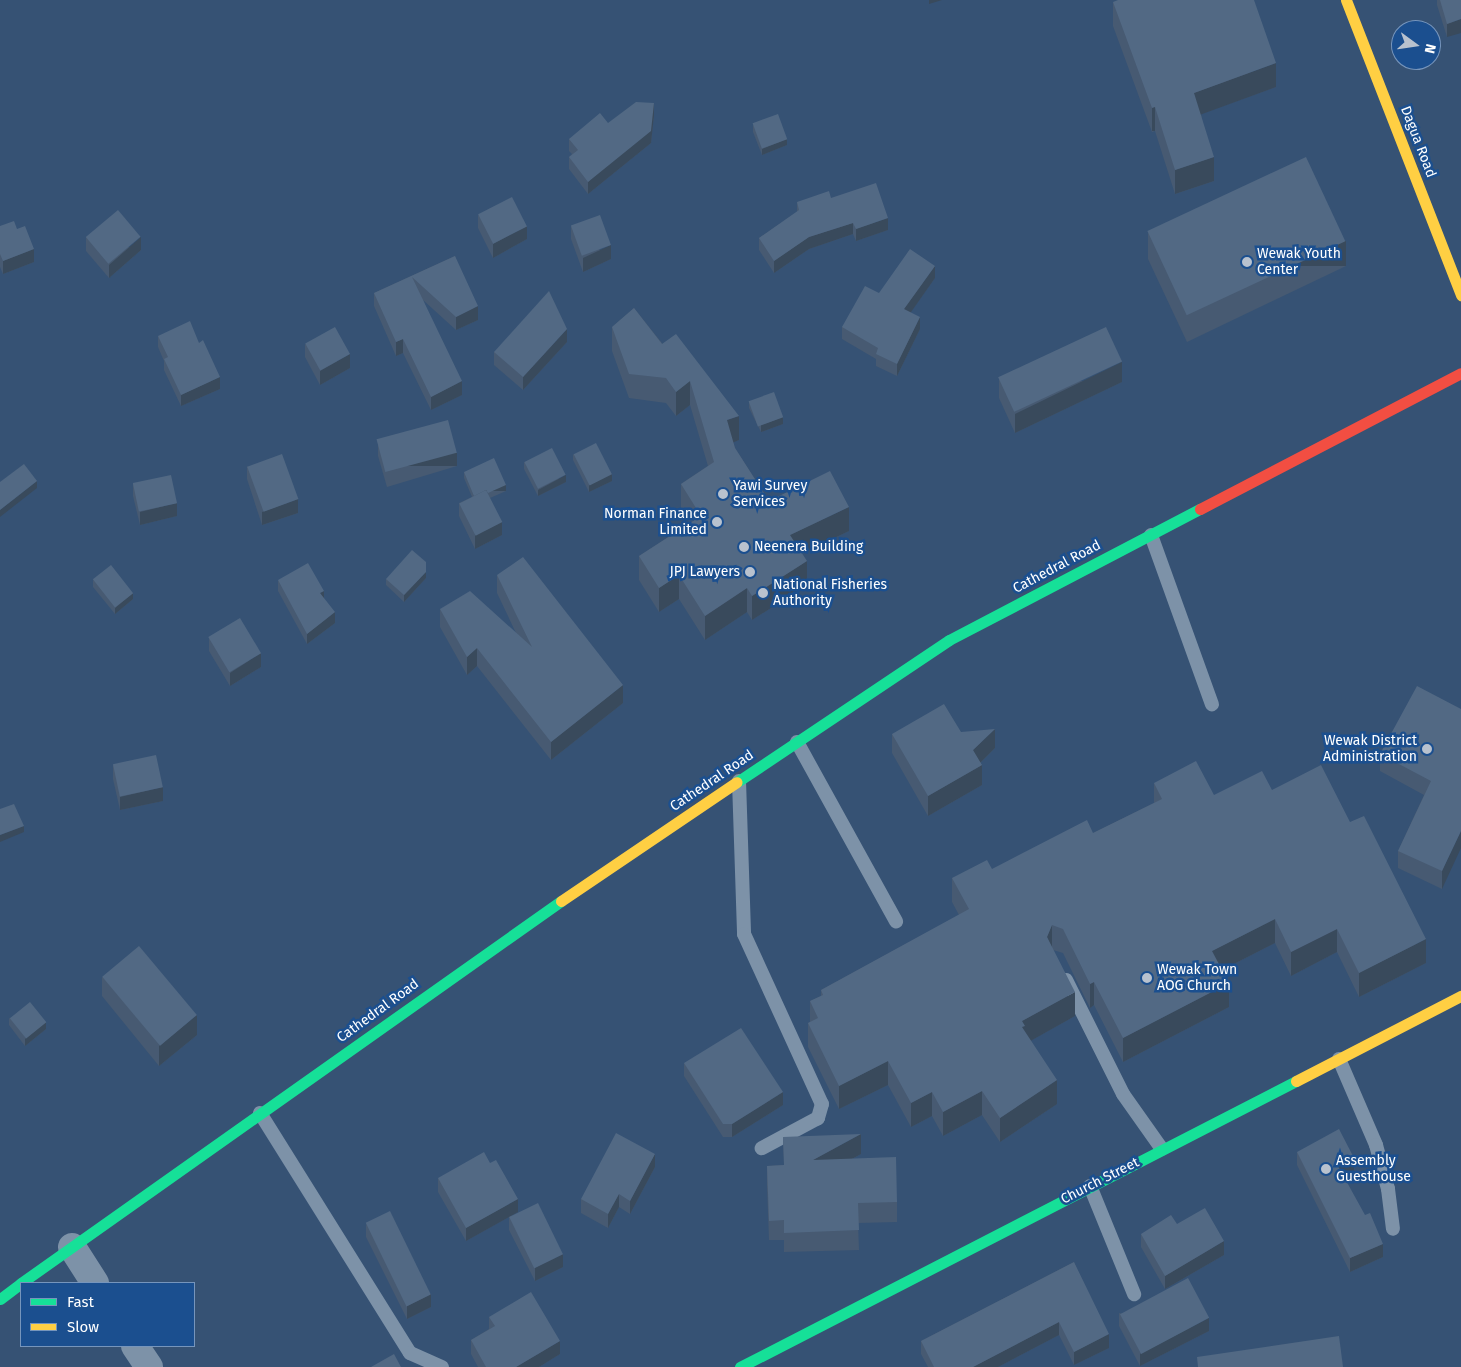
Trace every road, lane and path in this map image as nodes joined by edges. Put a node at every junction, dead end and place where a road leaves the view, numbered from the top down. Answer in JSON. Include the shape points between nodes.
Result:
{"nodes":[{"id":1,"x":1346,"y":0,"type":"edge"},
{"id":2,"x":1461,"y":295,"type":"edge"},
{"id":3,"x":1461,"y":373,"type":"edge"},
{"id":4,"x":1151,"y":535,"type":"junction"},
{"id":5,"x":1212,"y":704,"type":"dead end"},
{"id":6,"x":797,"y":742,"type":"junction"},
{"id":7,"x":739,"y":781,"type":"junction"},
{"id":8,"x":896,"y":921,"type":"dead end"},
{"id":9,"x":1059,"y":966,"type":"edge"},
{"id":10,"x":1461,"y":996,"type":"edge"},
{"id":11,"x":1339,"y":1059,"type":"junction"},
{"id":12,"x":260,"y":1113,"type":"junction"},
{"id":13,"x":762,"y":1148,"type":"dead end"},
{"id":14,"x":1162,"y":1149,"type":"junction"},
{"id":15,"x":1090,"y":1186,"type":"junction"},
{"id":16,"x":1392,"y":1229,"type":"dead end"},
{"id":17,"x":72,"y":1247,"type":"junction"},
{"id":18,"x":22,"y":1282,"type":"edge"},
{"id":19,"x":94,"y":1282,"type":"edge"},
{"id":20,"x":20,"y":1284,"type":"edge"},
{"id":21,"x":1134,"y":1294,"type":"dead end"},
{"id":22,"x":0,"y":1298,"type":"edge"},
{"id":23,"x":136,"y":1347,"type":"edge"},
{"id":24,"x":149,"y":1367,"type":"edge"},
{"id":25,"x":442,"y":1367,"type":"edge"},
{"id":26,"x":740,"y":1367,"type":"edge"}],
"edges":[{"from":1,"to":2,"type":"main road","name":"Dagua Road"},
{"from":3,"to":4,"type":"main road","name":"Cathedral Road"},
{"from":4,"to":5,"type":"lane"},
{"from":4,"to":6,"type":"main road","name":"Cathedral Road","via":[[949,640]]},
{"from":6,"to":7,"type":"main road","name":"Cathedral Road"},
{"from":6,"to":8,"type":"lane"},
{"from":7,"to":12,"type":"main road","name":"Cathedral Road","via":[[498,943]]},
{"from":7,"to":13,"type":"lane","via":[[744,934],[822,1104],[818,1118]]},
{"from":9,"to":14,"type":"lane","via":[[1123,1094]]},
{"from":10,"to":11,"type":"main road","name":"Church Street"},
{"from":11,"to":14,"type":"main road","name":"Church Street"},
{"from":11,"to":16,"type":"lane","via":[[1376,1145],[1388,1189]]},
{"from":12,"to":17,"type":"main road","name":"Cathedral Road"},
{"from":12,"to":25,"type":"lane","via":[[410,1353]]},
{"from":14,"to":15,"type":"main road","name":"Church Street"},
{"from":15,"to":21,"type":"lane"},
{"from":15,"to":26,"type":"main road","name":"Church Street"},
{"from":17,"to":18,"type":"main road","name":"Cathedral Road"},
{"from":17,"to":19,"type":"street"},
{"from":20,"to":22,"type":"main road","name":"Cathedral Road"},
{"from":23,"to":24,"type":"street"}]}
